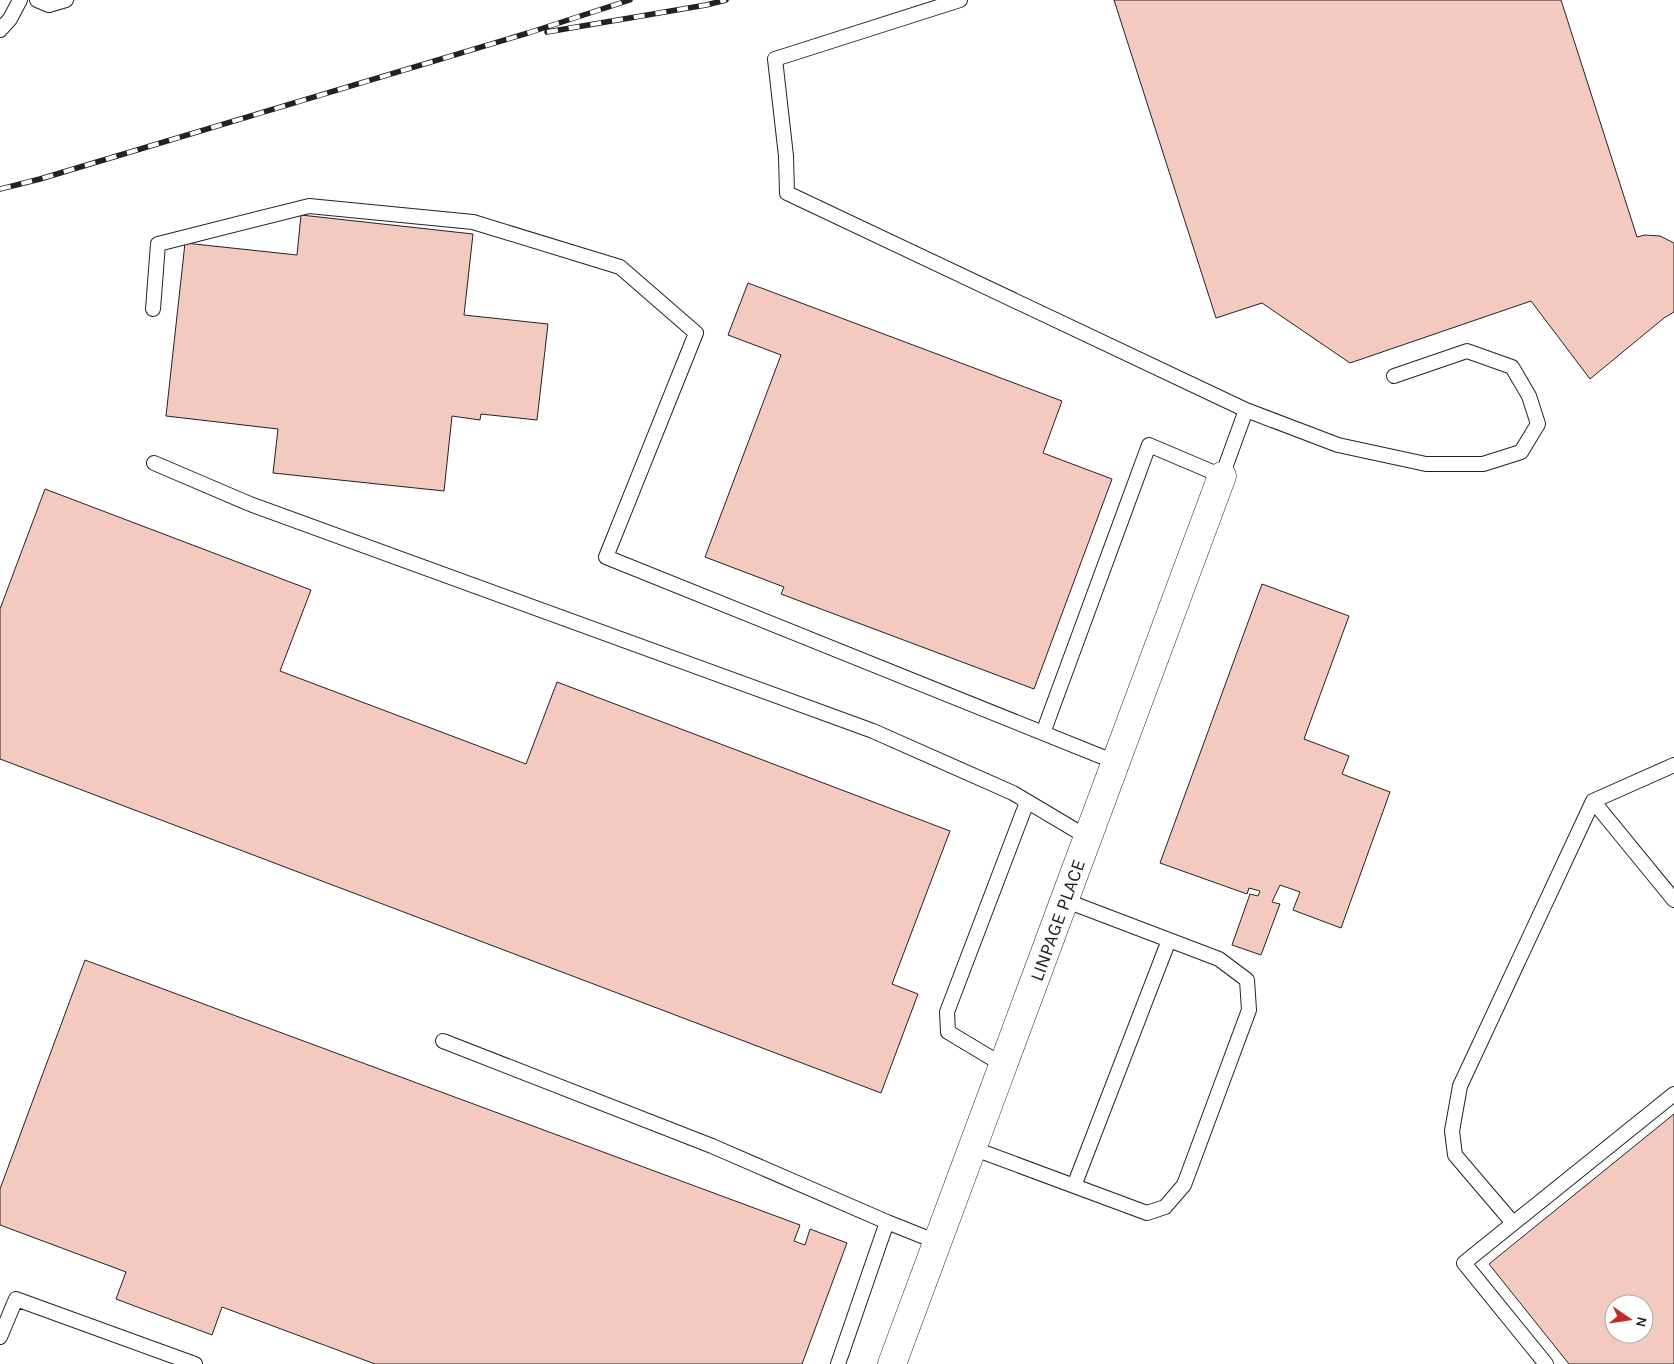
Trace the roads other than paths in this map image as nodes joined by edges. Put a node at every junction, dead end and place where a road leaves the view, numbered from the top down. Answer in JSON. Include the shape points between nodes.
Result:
{"nodes":[{"id":1,"x":20,"y":0,"type":"edge"},
{"id":2,"x":37,"y":0,"type":"edge"},
{"id":3,"x":66,"y":0,"type":"edge"},
{"id":4,"x":960,"y":0,"type":"edge"},
{"id":5,"x":0,"y":30,"type":"edge"},
{"id":6,"x":153,"y":309,"type":"dead end"},
{"id":7,"x":1394,"y":376,"type":"dead end"},
{"id":8,"x":1246,"y":410,"type":"junction"},
{"id":9,"x":154,"y":463,"type":"dead end"},
{"id":10,"x":1222,"y":476,"type":"junction"},
{"id":11,"x":1043,"y":733,"type":"junction"},
{"id":12,"x":1115,"y":762,"type":"junction"},
{"id":13,"x":1674,"y":765,"type":"edge"},
{"id":14,"x":1593,"y":801,"type":"junction"},
{"id":15,"x":1027,"y":802,"type":"junction"},
{"id":16,"x":1088,"y":837,"type":"junction"},
{"id":17,"x":1064,"y":900,"type":"junction"},
{"id":18,"x":1674,"y":900,"type":"edge"},
{"id":19,"x":1169,"y":940,"type":"junction"},
{"id":20,"x":443,"y":1041,"type":"dead end"},
{"id":21,"x":1003,"y":1065,"type":"junction"},
{"id":22,"x":1674,"y":1094,"type":"edge"},
{"id":23,"x":972,"y":1148,"type":"junction"},
{"id":24,"x":1074,"y":1186,"type":"junction"},
{"id":25,"x":888,"y":1222,"type":"junction"},
{"id":26,"x":1514,"y":1223,"type":"junction"},
{"id":27,"x":937,"y":1242,"type":"junction"},
{"id":28,"x":0,"y":1337,"type":"edge"},
{"id":29,"x":195,"y":1364,"type":"edge"},
{"id":30,"x":838,"y":1364,"type":"edge"},
{"id":31,"x":892,"y":1364,"type":"edge"},
{"id":32,"x":1546,"y":1364,"type":"edge"}],
"edges":[{"from":1,"to":5,"type":"lane"},
{"from":2,"to":3,"type":"lane","via":[[49,5]]},
{"from":4,"to":8,"type":"lane","via":[[775,60],[787,193]]},
{"from":6,"to":11,"type":"lane","via":[[158,244],[309,206],[473,222],[620,267],[696,333],[606,557]]},
{"from":7,"to":8,"type":"lane","via":[[1467,351],[1512,367],[1529,396],[1538,424],[1521,452],[1483,464],[1426,464],[1338,445]]},
{"from":8,"to":10,"type":"lane"},
{"from":9,"to":15,"type":"lane","via":[[250,504],[873,731]]},
{"from":10,"to":11,"type":"lane","via":[[1149,445]]},
{"from":10,"to":12,"type":"street","name":"LINPAGE PLACE"},
{"from":11,"to":12,"type":"lane"},
{"from":12,"to":16,"type":"street","name":"LINPAGE PLACE"},
{"from":13,"to":14,"type":"lane"},
{"from":14,"to":18,"type":"lane"},
{"from":14,"to":26,"type":"lane","via":[[1460,1086],[1452,1131],[1455,1156]]},
{"from":15,"to":16,"type":"lane"},
{"from":15,"to":21,"type":"lane","via":[[947,1012],[948,1032]]},
{"from":16,"to":17,"type":"street","name":"LINPAGE PLACE"},
{"from":17,"to":19,"type":"lane"},
{"from":17,"to":21,"type":"street","name":"LINPAGE PLACE"},
{"from":19,"to":24,"type":"lane"},
{"from":19,"to":24,"type":"lane","via":[[1219,959],[1247,980],[1249,1010],[1184,1185],[1165,1207],[1147,1213]]},
{"from":20,"to":25,"type":"lane","via":[[712,1146]]},
{"from":21,"to":23,"type":"street","name":"LINPAGE PLACE"},
{"from":22,"to":26,"type":"lane"},
{"from":23,"to":24,"type":"lane"},
{"from":23,"to":27,"type":"street","name":"LINPAGE PLACE"},
{"from":25,"to":27,"type":"lane"},
{"from":25,"to":30,"type":"lane"},
{"from":26,"to":32,"type":"lane","via":[[1464,1263]]},
{"from":27,"to":31,"type":"street","name":"LINPAGE PLACE"},
{"from":28,"to":29,"type":"lane","via":[[16,1299]]}]}
